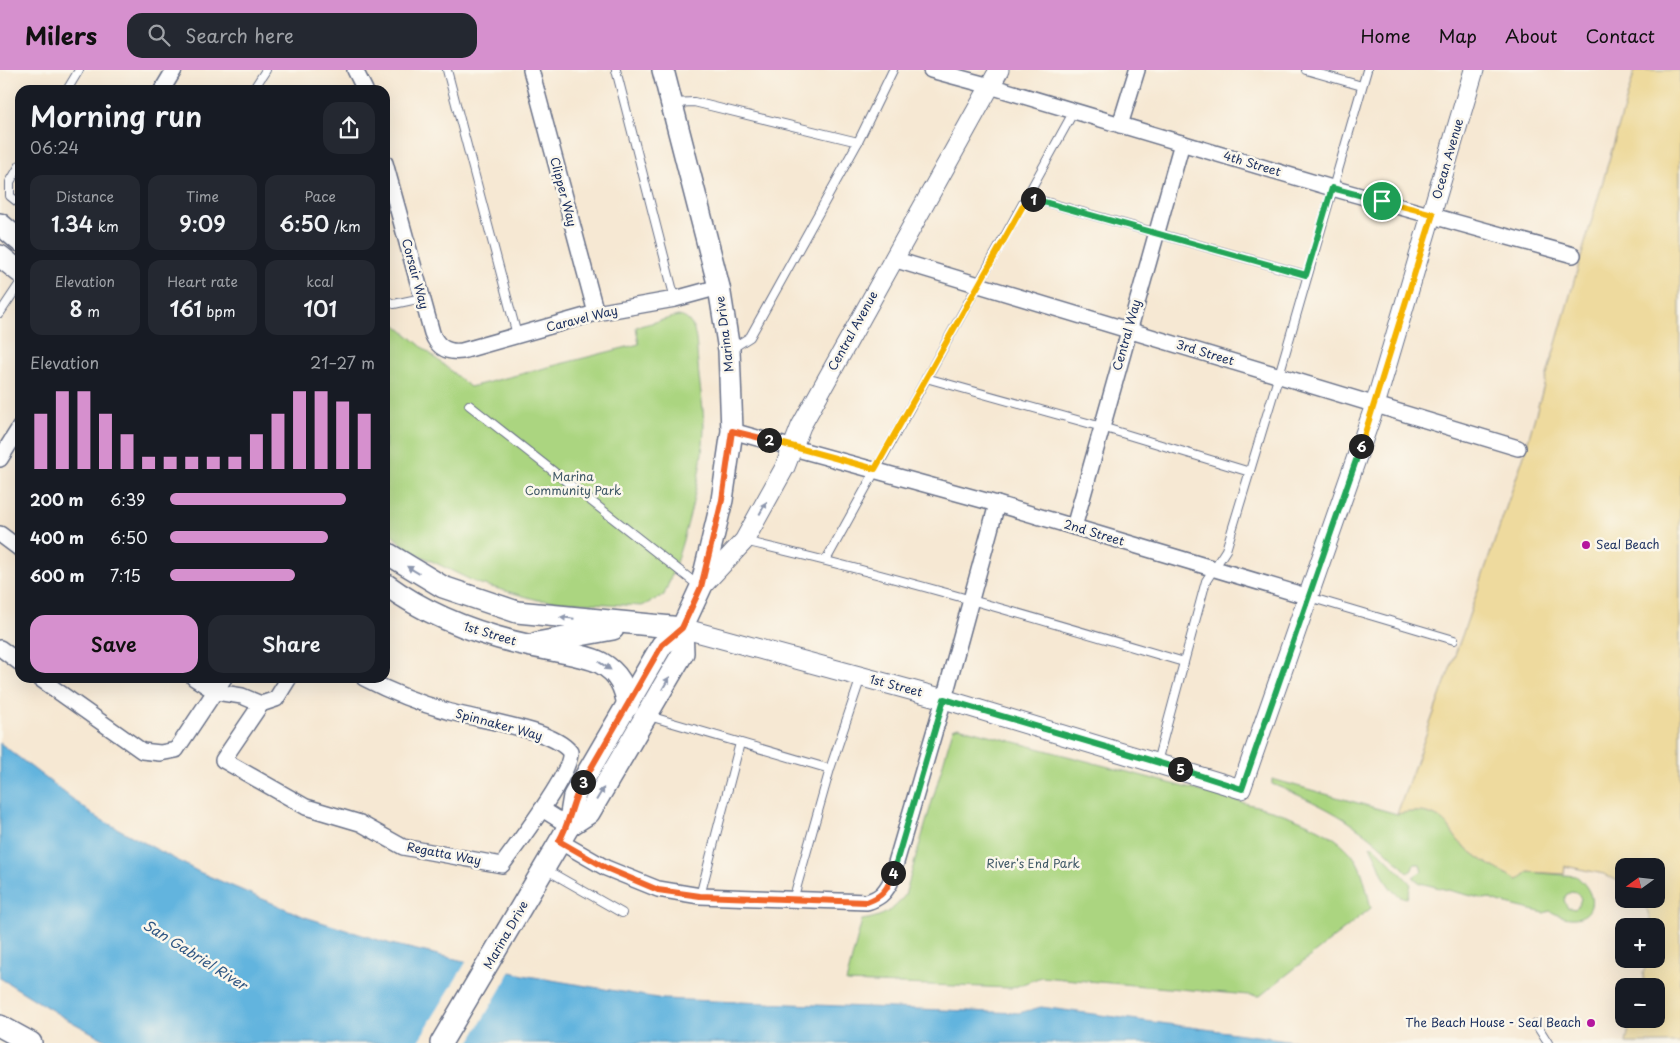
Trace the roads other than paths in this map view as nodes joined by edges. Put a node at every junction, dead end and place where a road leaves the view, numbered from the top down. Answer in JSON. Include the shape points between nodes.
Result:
{"nodes":[{"id":1,"x":79,"y":70,"type":"edge"},
{"id":2,"x":174,"y":70,"type":"edge"},
{"id":3,"x":266,"y":70,"type":"edge"},
{"id":4,"x":355,"y":70,"type":"edge"},
{"id":5,"x":447,"y":70,"type":"edge"},
{"id":6,"x":531,"y":70,"type":"edge"},
{"id":7,"x":616,"y":70,"type":"edge"},
{"id":8,"x":663,"y":70,"type":"edge"},
{"id":9,"x":893,"y":70,"type":"edge"},
{"id":10,"x":931,"y":70,"type":"edge"},
{"id":11,"x":1137,"y":70,"type":"edge"},
{"id":12,"x":1306,"y":70,"type":"edge"},
{"id":13,"x":1366,"y":70,"type":"edge"},
{"id":14,"x":1474,"y":70,"type":"edge"},
{"id":15,"x":995,"y":78,"type":"edge"},
{"id":16,"x":70,"y":85,"type":"edge"},
{"id":17,"x":165,"y":85,"type":"edge"},
{"id":18,"x":256,"y":85,"type":"edge"},
{"id":19,"x":362,"y":85,"type":"edge"},
{"id":20,"x":1362,"y":86,"type":"junction"},
{"id":21,"x":672,"y":103,"type":"junction"},
{"id":22,"x":1074,"y":110,"type":"junction"},
{"id":23,"x":1120,"y":125,"type":"junction"},
{"id":24,"x":858,"y":142,"type":"junction"},
{"id":25,"x":1182,"y":143,"type":"junction"},
{"id":26,"x":15,"y":174,"type":"edge"},
{"id":27,"x":390,"y":181,"type":"edge"},
{"id":28,"x":1332,"y":188,"type":"junction"},
{"id":29,"x":1028,"y":197,"type":"junction"},
{"id":30,"x":15,"y":200,"type":"edge"},
{"id":31,"x":1433,"y":214,"type":"junction"},
{"id":32,"x":0,"y":224,"type":"edge"},
{"id":33,"x":1156,"y":233,"type":"junction"},
{"id":34,"x":15,"y":237,"type":"edge"},
{"id":35,"x":1573,"y":255,"type":"dead end"},
{"id":36,"x":0,"y":256,"type":"edge"},
{"id":37,"x":893,"y":259,"type":"junction"},
{"id":38,"x":15,"y":268,"type":"edge"},
{"id":39,"x":1306,"y":275,"type":"junction"},
{"id":40,"x":978,"y":285,"type":"junction"},
{"id":41,"x":719,"y":287,"type":"junction"},
{"id":42,"x":15,"y":290,"type":"edge"},
{"id":43,"x":422,"y":298,"type":"junction"},
{"id":44,"x":675,"y":299,"type":"junction"},
{"id":45,"x":390,"y":302,"type":"edge"},
{"id":46,"x":0,"y":313,"type":"edge"},
{"id":47,"x":596,"y":313,"type":"junction"},
{"id":48,"x":1129,"y":330,"type":"junction"},
{"id":49,"x":517,"y":336,"type":"junction"},
{"id":50,"x":446,"y":350,"type":"joint"},
{"id":51,"x":729,"y":350,"type":"junction"},
{"id":52,"x":1279,"y":375,"type":"junction"},
{"id":53,"x":926,"y":378,"type":"junction"},
{"id":54,"x":469,"y":405,"type":"dead end"},
{"id":55,"x":1375,"y":406,"type":"junction"},
{"id":56,"x":1102,"y":427,"type":"junction"},
{"id":57,"x":732,"y":431,"type":"junction"},
{"id":58,"x":15,"y":436,"type":"edge"},
{"id":59,"x":793,"y":448,"type":"junction"},
{"id":60,"x":1518,"y":448,"type":"dead end"},
{"id":61,"x":0,"y":458,"type":"edge"},
{"id":62,"x":875,"y":469,"type":"junction"},
{"id":63,"x":1250,"y":472,"type":"junction"},
{"id":64,"x":997,"y":504,"type":"junction"},
{"id":65,"x":1074,"y":527,"type":"junction"},
{"id":66,"x":0,"y":534,"type":"edge"},
{"id":67,"x":744,"y":541,"type":"junction"},
{"id":68,"x":15,"y":545,"type":"edge"},
{"id":69,"x":390,"y":555,"type":"edge"},
{"id":70,"x":826,"y":560,"type":"junction"},
{"id":71,"x":1215,"y":568,"type":"junction"},
{"id":72,"x":701,"y":587,"type":"junction"},
{"id":73,"x":390,"y":588,"type":"edge"},
{"id":74,"x":1309,"y":597,"type":"junction"},
{"id":75,"x":971,"y":600,"type":"junction"},
{"id":76,"x":633,"y":624,"type":"junction"},
{"id":77,"x":682,"y":628,"type":"junction"},
{"id":78,"x":1454,"y":640,"type":"dead end"},
{"id":79,"x":524,"y":644,"type":"junction"},
{"id":80,"x":0,"y":648,"type":"edge"},
{"id":81,"x":15,"y":659,"type":"edge"},
{"id":82,"x":1184,"y":662,"type":"junction"},
{"id":83,"x":862,"y":677,"type":"junction"},
{"id":84,"x":46,"y":683,"type":"edge"},
{"id":85,"x":202,"y":683,"type":"edge"},
{"id":86,"x":221,"y":683,"type":"edge"},
{"id":87,"x":286,"y":683,"type":"edge"},
{"id":88,"x":374,"y":683,"type":"edge"},
{"id":89,"x":216,"y":692,"type":"junction"},
{"id":90,"x":944,"y":699,"type":"junction"},
{"id":91,"x":260,"y":704,"type":"junction"},
{"id":92,"x":628,"y":706,"type":"junction"},
{"id":93,"x":647,"y":716,"type":"junction"},
{"id":94,"x":740,"y":743,"type":"junction"},
{"id":95,"x":1157,"y":762,"type":"junction"},
{"id":96,"x":830,"y":769,"type":"junction"},
{"id":97,"x":1242,"y":789,"type":"joint"},
{"id":98,"x":542,"y":809,"type":"junction"},
{"id":99,"x":564,"y":834,"type":"junction"},
{"id":100,"x":544,"y":868,"type":"junction"},
{"id":101,"x":700,"y":896,"type":"junction"},
{"id":102,"x":793,"y":900,"type":"junction"},
{"id":103,"x":622,"y":913,"type":"dead end"},
{"id":104,"x":1536,"y":1024,"type":"dead end"},
{"id":105,"x":6,"y":1034,"type":"edge"},
{"id":106,"x":31,"y":1043,"type":"edge"},
{"id":107,"x":441,"y":1043,"type":"edge"},
{"id":108,"x":1548,"y":1043,"type":"edge"}],
"edges":[{"from":1,"to":16,"type":"lane"},
{"from":2,"to":17,"type":"street"},
{"from":3,"to":18,"type":"lane"},
{"from":4,"to":19,"type":"street"},
{"from":5,"to":49,"type":"lane"},
{"from":6,"to":47,"type":"street","name":"Clipper Way"},
{"from":7,"to":44,"type":"lane"},
{"from":8,"to":21,"type":"main road","name":"Marina Drive"},
{"from":9,"to":24,"type":"lane"},
{"from":10,"to":15,"type":"street","name":"4th Street"},
{"from":11,"to":23,"type":"street"},
{"from":12,"to":20,"type":"lane"},
{"from":13,"to":20,"type":"lane"},
{"from":14,"to":31,"type":"street","name":"Ocean Avenue"},
{"from":15,"to":22,"type":"street","name":"4th Street"},
{"from":15,"to":37,"type":"street","name":"Central Avenue"},
{"from":20,"to":28,"type":"lane"},
{"from":21,"to":24,"type":"lane","via":[[694,102]]},
{"from":21,"to":41,"type":"main road","name":"Marina Drive"},
{"from":22,"to":23,"type":"street","name":"4th Street"},
{"from":22,"to":29,"type":"lane"},
{"from":23,"to":25,"type":"street","name":"4th Street"},
{"from":24,"to":51,"type":"lane","via":[[750,337]]},
{"from":25,"to":28,"type":"street","name":"4th Street"},
{"from":25,"to":33,"type":"street","name":"Central Way"},
{"from":26,"to":30,"type":"lane","via":[[10,182],[10,196]]},
{"from":27,"to":43,"type":"street","name":"Corsair Way"},
{"from":28,"to":31,"type":"street","name":"4th Street"},
{"from":28,"to":39,"type":"lane"},
{"from":29,"to":33,"type":"lane"},
{"from":29,"to":40,"type":"lane"},
{"from":31,"to":35,"type":"street","name":"4th Street"},
{"from":31,"to":55,"type":"street","name":"Ocean Avenue"},
{"from":32,"to":34,"type":"main road"},
{"from":33,"to":39,"type":"lane"},
{"from":33,"to":48,"type":"street","name":"Central Way"},
{"from":36,"to":38,"type":"main road"},
{"from":37,"to":40,"type":"street","name":"3rd Street"},
{"from":37,"to":59,"type":"street","name":"Central Avenue","via":[[801,426]]},
{"from":39,"to":52,"type":"lane"},
{"from":40,"to":48,"type":"street","name":"3rd Street"},
{"from":40,"to":53,"type":"lane"},
{"from":41,"to":44,"type":"street","name":"Caravel Way"},
{"from":41,"to":51,"type":"main road","name":"Marina Drive"},
{"from":42,"to":46,"type":"lane"},
{"from":43,"to":45,"type":"lane"},
{"from":43,"to":50,"type":"street","name":"Corsair Way","via":[[434,341]]},
{"from":44,"to":47,"type":"street","name":"Caravel Way"},
{"from":47,"to":49,"type":"street","name":"Caravel Way"},
{"from":48,"to":52,"type":"street","name":"3rd Street"},
{"from":48,"to":56,"type":"street","name":"Central Way"},
{"from":49,"to":50,"type":"street","name":"Caravel Way","via":[[462,351]]},
{"from":51,"to":57,"type":"main road","name":"Marina Drive"},
{"from":52,"to":55,"type":"street","name":"3rd Street"},
{"from":52,"to":63,"type":"lane"},
{"from":53,"to":56,"type":"lane"},
{"from":53,"to":62,"type":"lane"},
{"from":54,"to":72,"type":"lane"},
{"from":55,"to":60,"type":"street","name":"3rd Street"},
{"from":55,"to":74,"type":"street","name":"Ocean Avenue"},
{"from":56,"to":63,"type":"lane"},
{"from":56,"to":65,"type":"street","name":"Central Way"},
{"from":57,"to":59,"type":"street","name":"2nd Street"},
{"from":57,"to":72,"type":"main road","name":"Marina Drive","via":[[722,500]]},
{"from":58,"to":61,"type":"street"},
{"from":59,"to":62,"type":"street","name":"2nd Street"},
{"from":67,"to":59,"type":"street","name":"Central Avenue","one_way":true},
{"from":62,"to":64,"type":"street","name":"2nd Street"},
{"from":62,"to":70,"type":"lane"},
{"from":63,"to":71,"type":"lane","via":[[1226,550]]},
{"from":64,"to":65,"type":"street","name":"2nd Street"},
{"from":64,"to":75,"type":"street"},
{"from":65,"to":71,"type":"street","name":"2nd Street"},
{"from":66,"to":68,"type":"street"},
{"from":67,"to":70,"type":"lane"},
{"from":67,"to":72,"type":"street","name":"Central Avenue"},
{"from":76,"to":69,"type":"main road","name":"1st Street","one_way":true,"via":[[517,612],[443,587]]},
{"from":70,"to":75,"type":"lane"},
{"from":71,"to":74,"type":"street","name":"2nd Street"},
{"from":71,"to":82,"type":"lane","via":[[1206,581]]},
{"from":72,"to":77,"type":"main road","name":"Marina Drive"},
{"from":73,"to":79,"type":"main road","name":"1st Street","via":[[406,600],[454,623]]},
{"from":74,"to":78,"type":"lane","name":"2nd Street"},
{"from":74,"to":97,"type":"street","name":"Ocean Avenue"},
{"from":75,"to":82,"type":"lane"},
{"from":75,"to":90,"type":"street"},
{"from":76,"to":77,"type":"main road","name":"1st Street"},
{"from":76,"to":79,"type":"main road","name":"1st Street"},
{"from":77,"to":83,"type":"street","name":"1st Street"},
{"from":77,"to":92,"type":"main road","name":"Marina Drive","via":[[662,645]]},
{"from":93,"to":77,"type":"main road","name":"Marina Drive","one_way":true,"via":[[683,653]]},
{"from":79,"to":92,"type":"main road","one_way":true,"via":[[600,662],[621,682]]},
{"from":80,"to":81,"type":"street"},
{"from":82,"to":95,"type":"lane"},
{"from":83,"to":90,"type":"street","name":"1st Street"},
{"from":83,"to":96,"type":"lane"},
{"from":84,"to":89,"type":"street","via":[[142,751],[160,754],[176,750]]},
{"from":85,"to":89,"type":"street"},
{"from":86,"to":89,"type":"street"},
{"from":87,"to":91,"type":"street","via":[[276,699]]},
{"from":88,"to":98,"type":"street","name":"Spinnaker Way","via":[[447,711],[539,734],[567,747],[569,762]]},
{"from":89,"to":91,"type":"street","via":[[242,696]]},
{"from":90,"to":95,"type":"street","name":"1st Street"},
{"from":90,"to":102,"type":"street","via":[[886,892],[867,902]]},
{"from":91,"to":98,"type":"street","name":"Regatta Way","via":[[223,760],[306,807],[360,823],[403,847],[502,865]]},
{"from":92,"to":99,"type":"main road","name":"Marina Drive","via":[[574,796]]},
{"from":93,"to":94,"type":"lane"},
{"from":99,"to":93,"type":"main road","name":"Marina Drive","one_way":true,"via":[[589,813]]},
{"from":94,"to":96,"type":"lane"},
{"from":94,"to":101,"type":"lane"},
{"from":95,"to":97,"type":"street","name":"1st Street"},
{"from":96,"to":102,"type":"lane"},
{"from":98,"to":99,"type":"street"},
{"from":99,"to":100,"type":"main road","name":"Marina Drive"},
{"from":99,"to":101,"type":"street","via":[[606,868],[658,890]]},
{"from":100,"to":103,"type":"lane"},
{"from":100,"to":107,"type":"main road","name":"Marina Drive"},
{"from":101,"to":102,"type":"street"},
{"from":104,"to":108,"type":"lane"},
{"from":105,"to":106,"type":"main road"}]}
